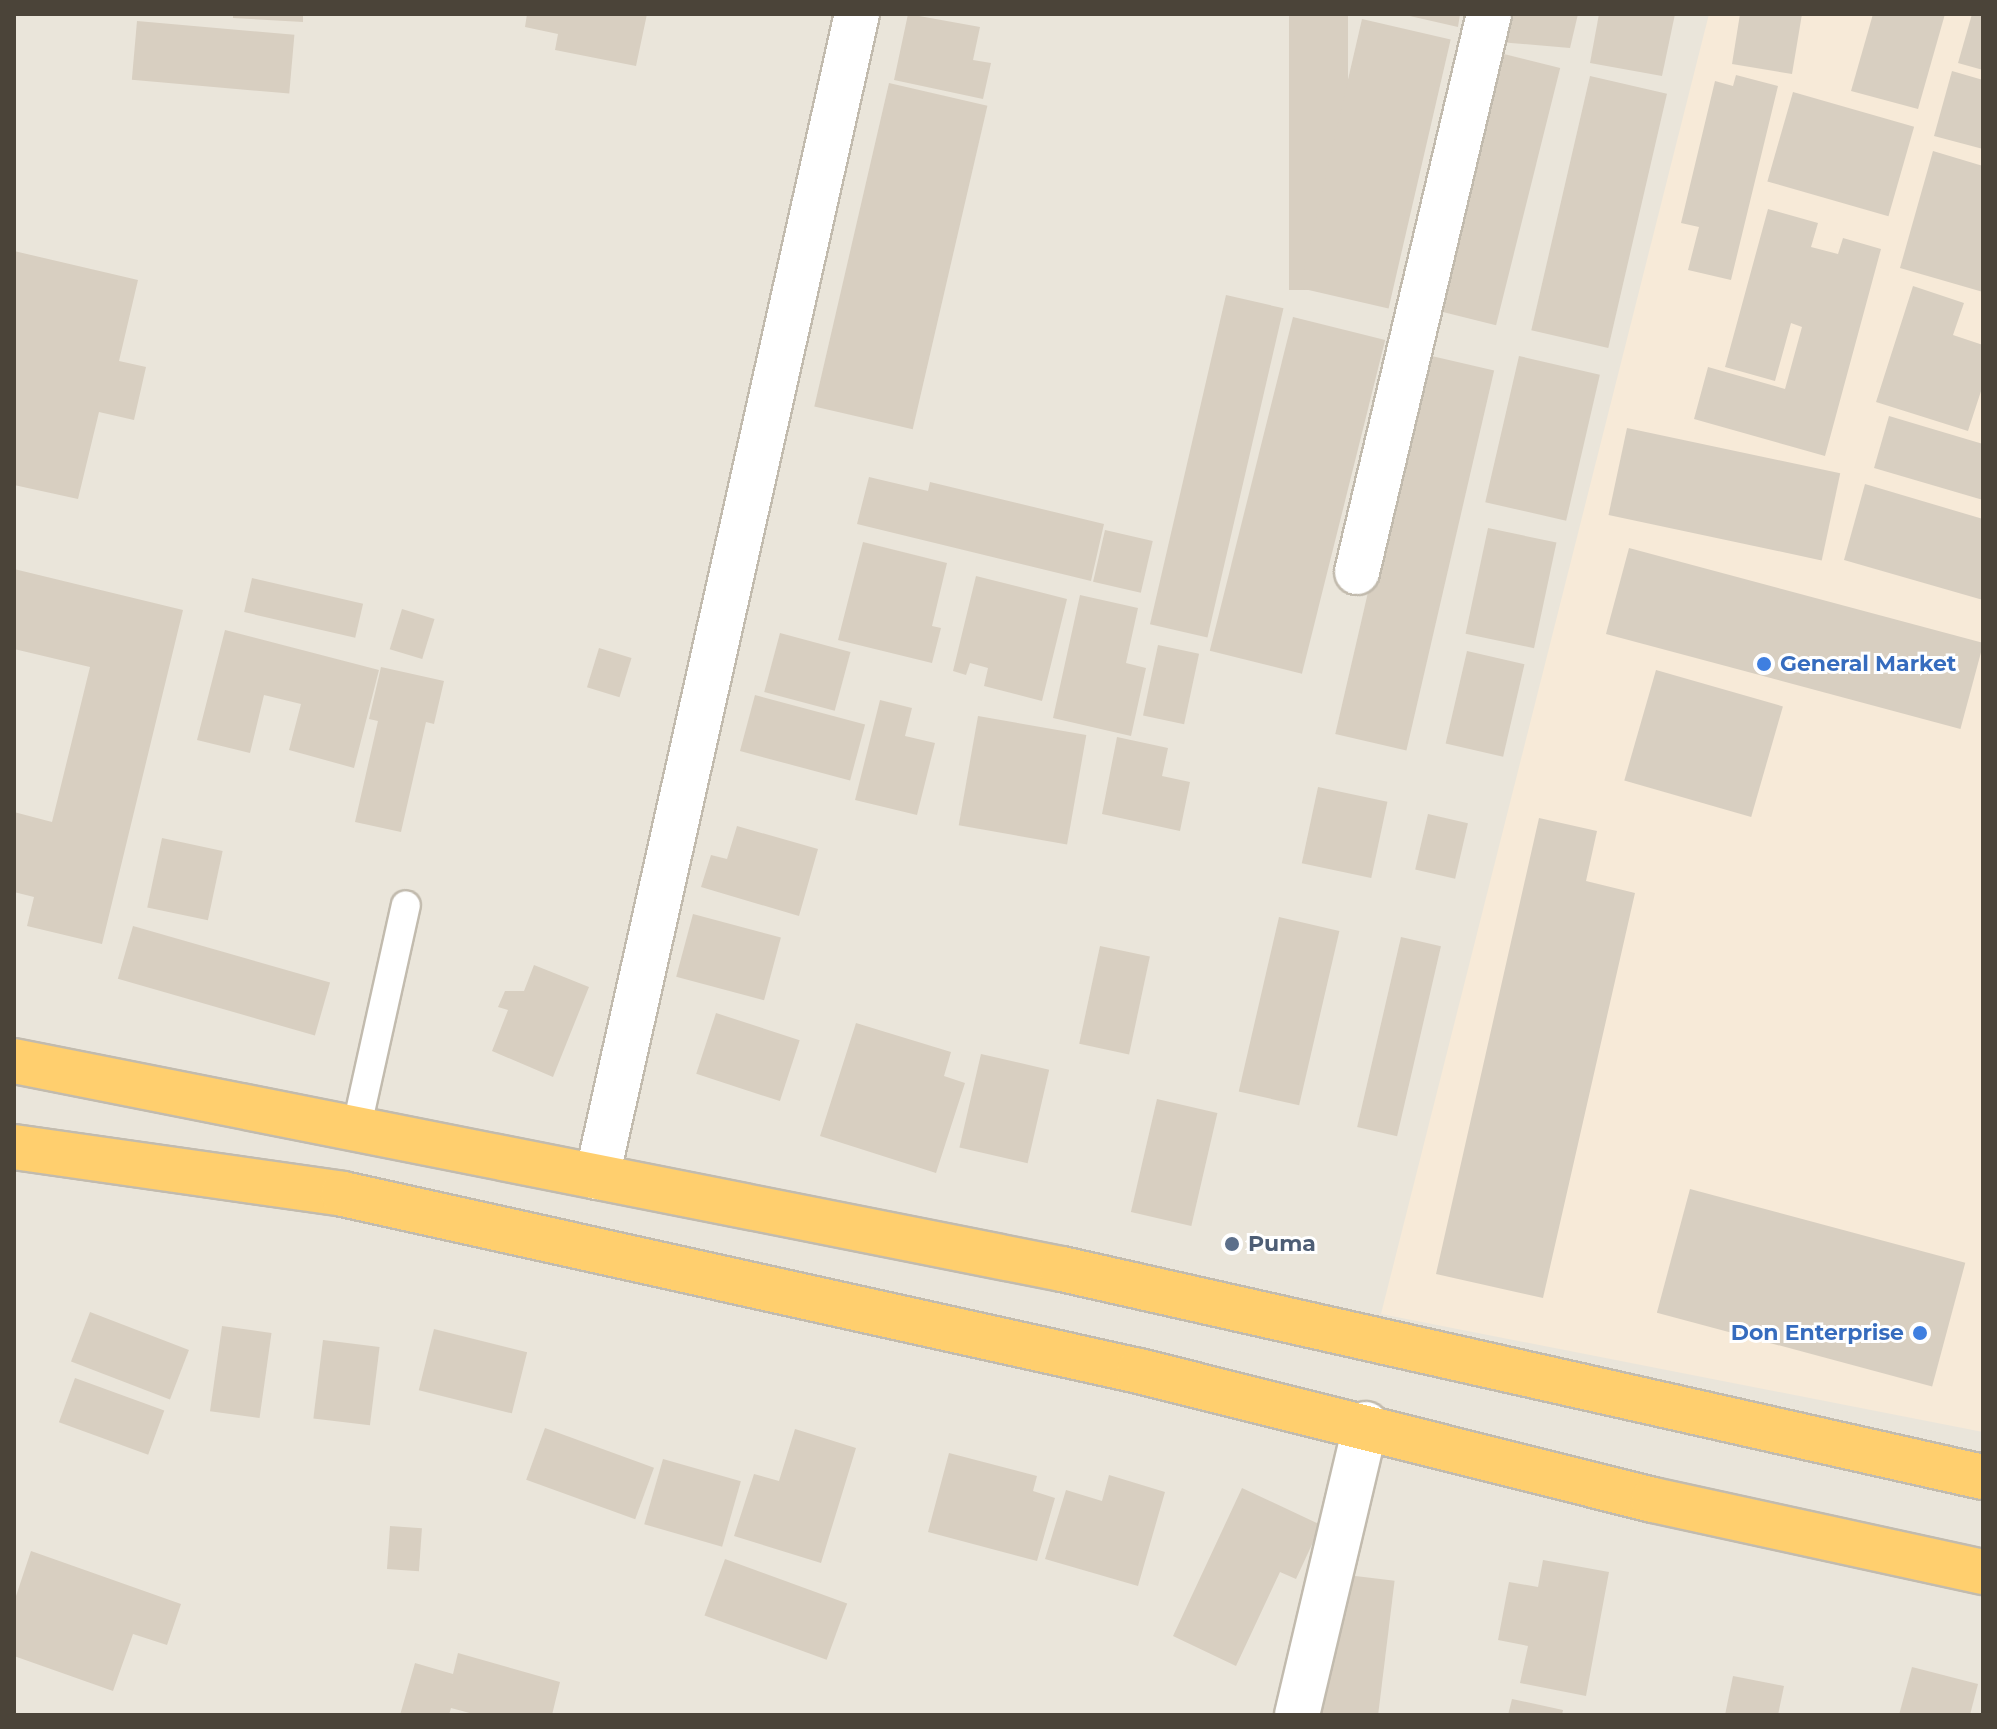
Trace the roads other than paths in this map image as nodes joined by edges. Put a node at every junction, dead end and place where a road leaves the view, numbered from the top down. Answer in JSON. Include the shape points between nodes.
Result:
{"nodes":[{"id":1,"x":857,"y":14,"type":"edge"},
{"id":2,"x":1489,"y":14,"type":"edge"},
{"id":3,"x":1357,"y":572,"type":"dead end"},
{"id":4,"x":406,"y":905,"type":"dead end"},
{"id":5,"x":14,"y":1061,"type":"edge"},
{"id":6,"x":356,"y":1130,"type":"junction"},
{"id":7,"x":14,"y":1147,"type":"edge"},
{"id":8,"x":597,"y":1177,"type":"junction"},
{"id":9,"x":1366,"y":1424,"type":"junction"},
{"id":10,"x":1983,"y":1477,"type":"edge"},
{"id":11,"x":1983,"y":1572,"type":"edge"},
{"id":12,"x":1297,"y":1715,"type":"edge"}],
"edges":[{"from":1,"to":8,"type":"street"},
{"from":2,"to":3,"type":"street"},
{"from":4,"to":6,"type":"lane"},
{"from":5,"to":6,"type":"highway"},
{"from":6,"to":8,"type":"highway"},
{"from":7,"to":9,"type":"highway","via":[[343,1194]]},
{"from":8,"to":10,"type":"highway","via":[[1078,1272]]},
{"from":9,"to":11,"type":"highway","via":[[1653,1500]]},
{"from":9,"to":12,"type":"street"}]}
